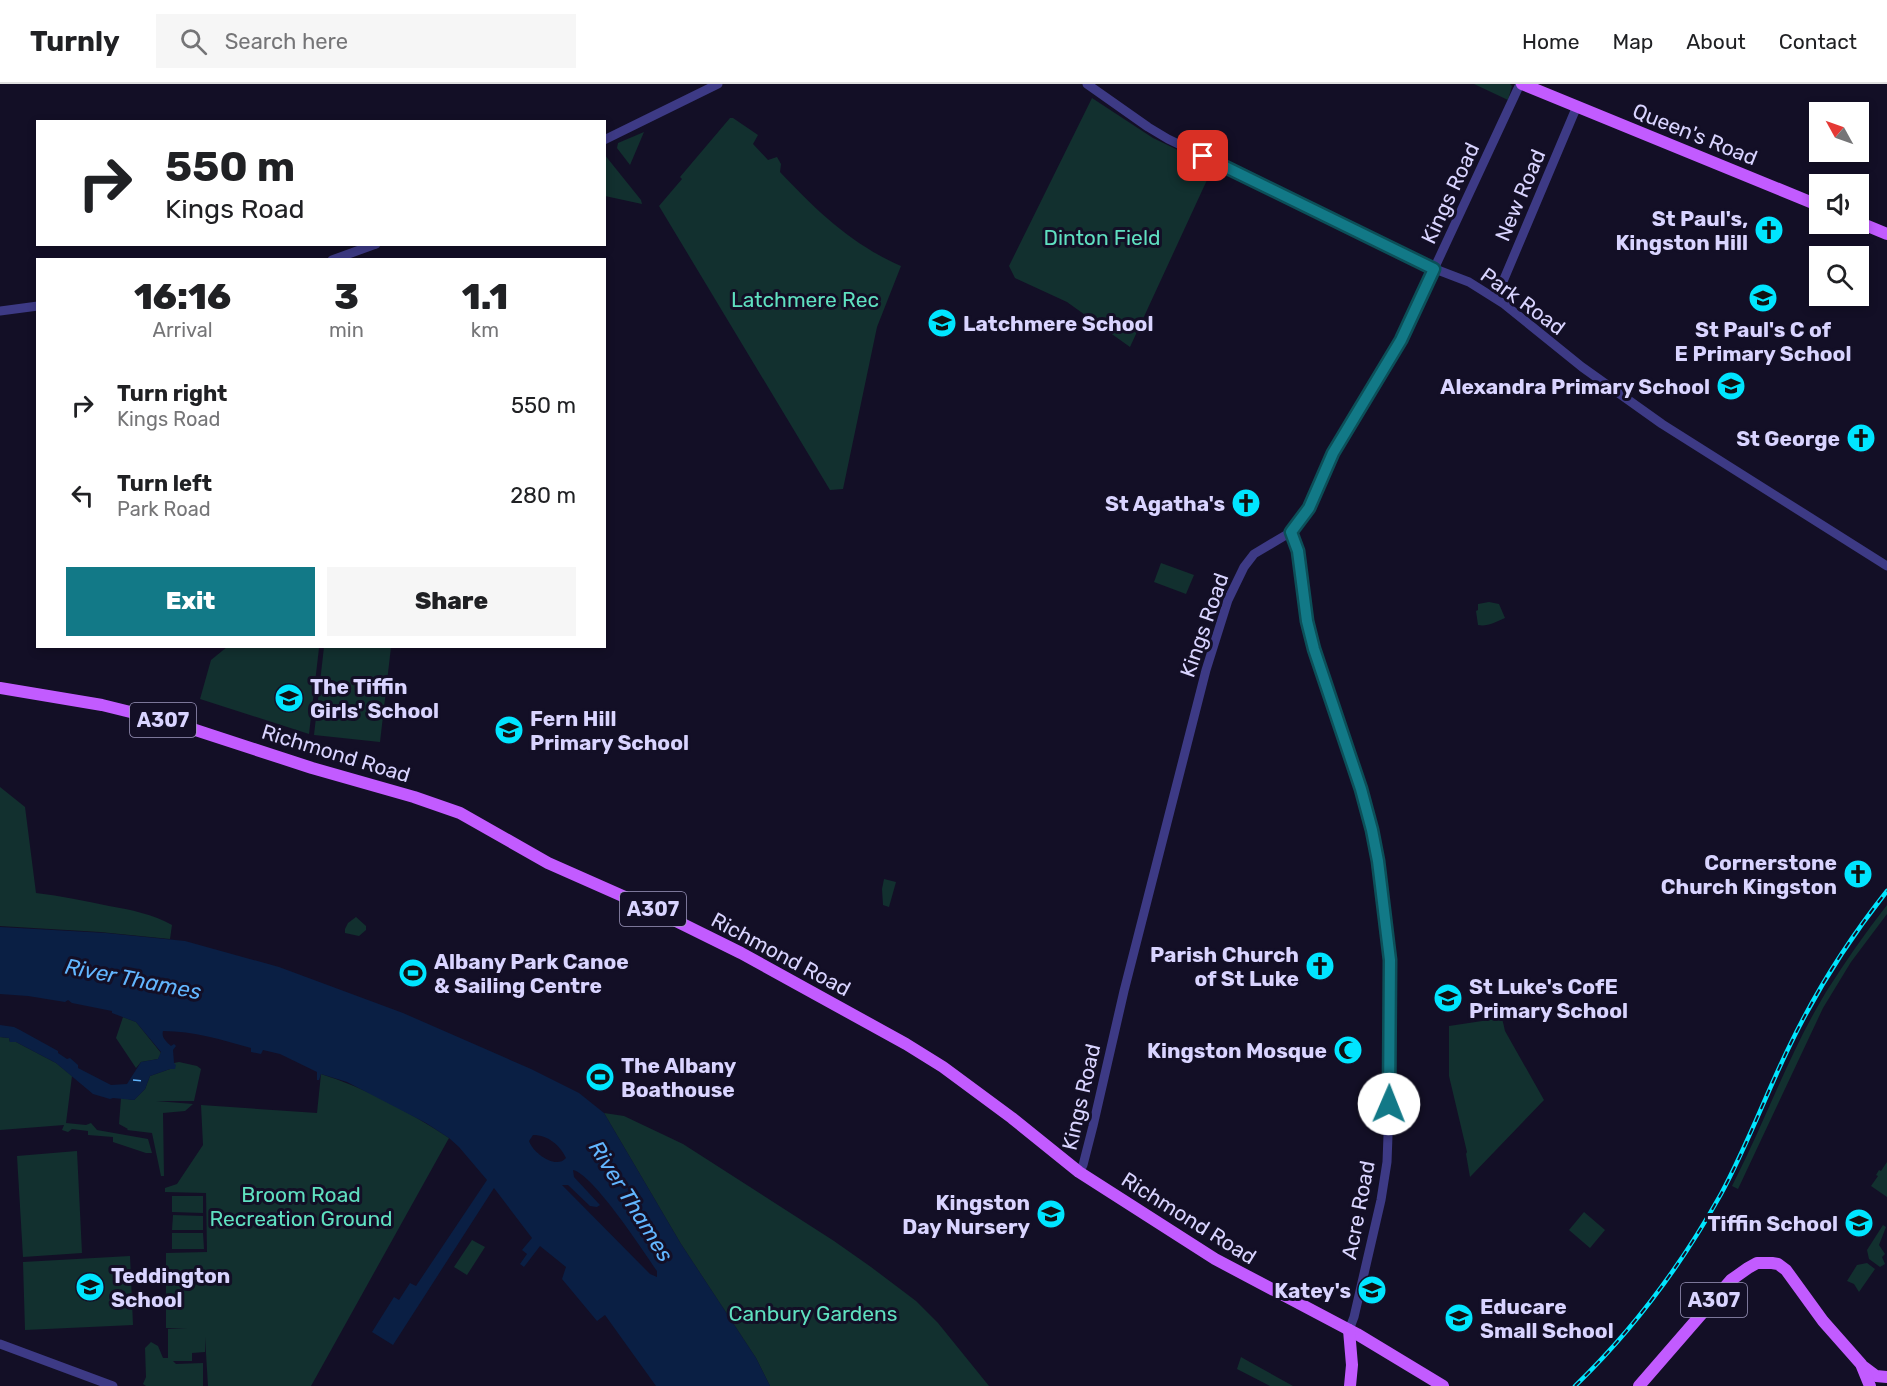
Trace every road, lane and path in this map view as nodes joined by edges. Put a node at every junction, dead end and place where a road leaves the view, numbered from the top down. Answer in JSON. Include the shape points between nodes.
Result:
{"nodes":[{"id":1,"x":718,"y":84,"type":"edge"},
{"id":2,"x":1087,"y":84,"type":"edge"},
{"id":3,"x":1521,"y":84,"type":"edge"},
{"id":4,"x":1577,"y":106,"type":"junction"},
{"id":5,"x":606,"y":139,"type":"edge"},
{"id":6,"x":1809,"y":201,"type":"edge"},
{"id":7,"x":1869,"y":227,"type":"edge"},
{"id":8,"x":1887,"y":234,"type":"edge"},
{"id":9,"x":370,"y":246,"type":"edge"},
{"id":10,"x":338,"y":258,"type":"edge"},
{"id":11,"x":1434,"y":269,"type":"junction"},
{"id":12,"x":1496,"y":298,"type":"junction"},
{"id":13,"x":36,"y":306,"type":"edge"},
{"id":14,"x":0,"y":311,"type":"edge"},
{"id":15,"x":1291,"y":532,"type":"junction"},
{"id":16,"x":1887,"y":566,"type":"edge"},
{"id":17,"x":0,"y":688,"type":"edge"},
{"id":18,"x":1079,"y":1172,"type":"junction"},
{"id":19,"x":1349,"y":1330,"type":"junction"},
{"id":20,"x":1368,"y":1341,"type":"junction"},
{"id":21,"x":0,"y":1344,"type":"edge"},
{"id":22,"x":1861,"y":1364,"type":"junction"},
{"id":23,"x":1352,"y":1365,"type":"junction"},
{"id":24,"x":1887,"y":1377,"type":"edge"},
{"id":25,"x":113,"y":1386,"type":"edge"},
{"id":26,"x":1350,"y":1386,"type":"edge"},
{"id":27,"x":1443,"y":1386,"type":"edge"},
{"id":28,"x":1639,"y":1386,"type":"edge"},
{"id":29,"x":1870,"y":1386,"type":"edge"}],
"edges":[{"from":1,"to":5,"type":"street"},
{"from":2,"to":11,"type":"street","name":"Park Road","via":[[1168,139]]},
{"from":3,"to":4,"type":"main road","name":"Queen's Road"},
{"from":3,"to":11,"type":"street","name":"Kings Road"},
{"from":4,"to":6,"type":"main road","name":"Queen's Road"},
{"from":4,"to":12,"type":"street","name":"New Road"},
{"from":7,"to":8,"type":"main road"},
{"from":9,"to":10,"type":"street"},
{"from":11,"to":12,"type":"street","name":"Park Road","via":[[1469,282]]},
{"from":11,"to":15,"type":"street","name":"Kings Road","via":[[1401,340],[1333,453],[1309,508]]},
{"from":12,"to":16,"type":"street","name":"Park Road","via":[[1662,424]]},
{"from":13,"to":14,"type":"street"},
{"from":15,"to":18,"type":"street","name":"Kings Road","via":[[1254,554],[1236,580],[1222,615]]},
{"from":15,"to":19,"type":"street","name":"Acre Road","via":[[1298,551],[1314,649],[1372,830],[1390,960],[1387,1162]]},
{"from":17,"to":18,"type":"main road","name":"Richmond Road","number":"A307","via":[[102,705],[171,722],[460,813],[548,863],[747,956],[906,1044],[944,1067]]},
{"from":18,"to":19,"type":"main road","name":"Richmond Road","number":"A307","via":[[1235,1271]]},
{"from":19,"to":20,"type":"main road","name":"Richmond Road","number":"A307"},
{"from":19,"to":23,"type":"main road"},
{"from":20,"to":23,"type":"main road","via":[[1359,1349]]},
{"from":20,"to":27,"type":"main road","name":"Richmond Road","number":"A307"},
{"from":21,"to":25,"type":"street"},
{"from":22,"to":24,"type":"main road","via":[[1876,1376]]},
{"from":22,"to":28,"type":"main road","number":"A307","via":[[1786,1270],[1767,1262],[1757,1263],[1731,1280]]},
{"from":22,"to":29,"type":"main road","number":"A307"},
{"from":23,"to":26,"type":"main road"}]}
